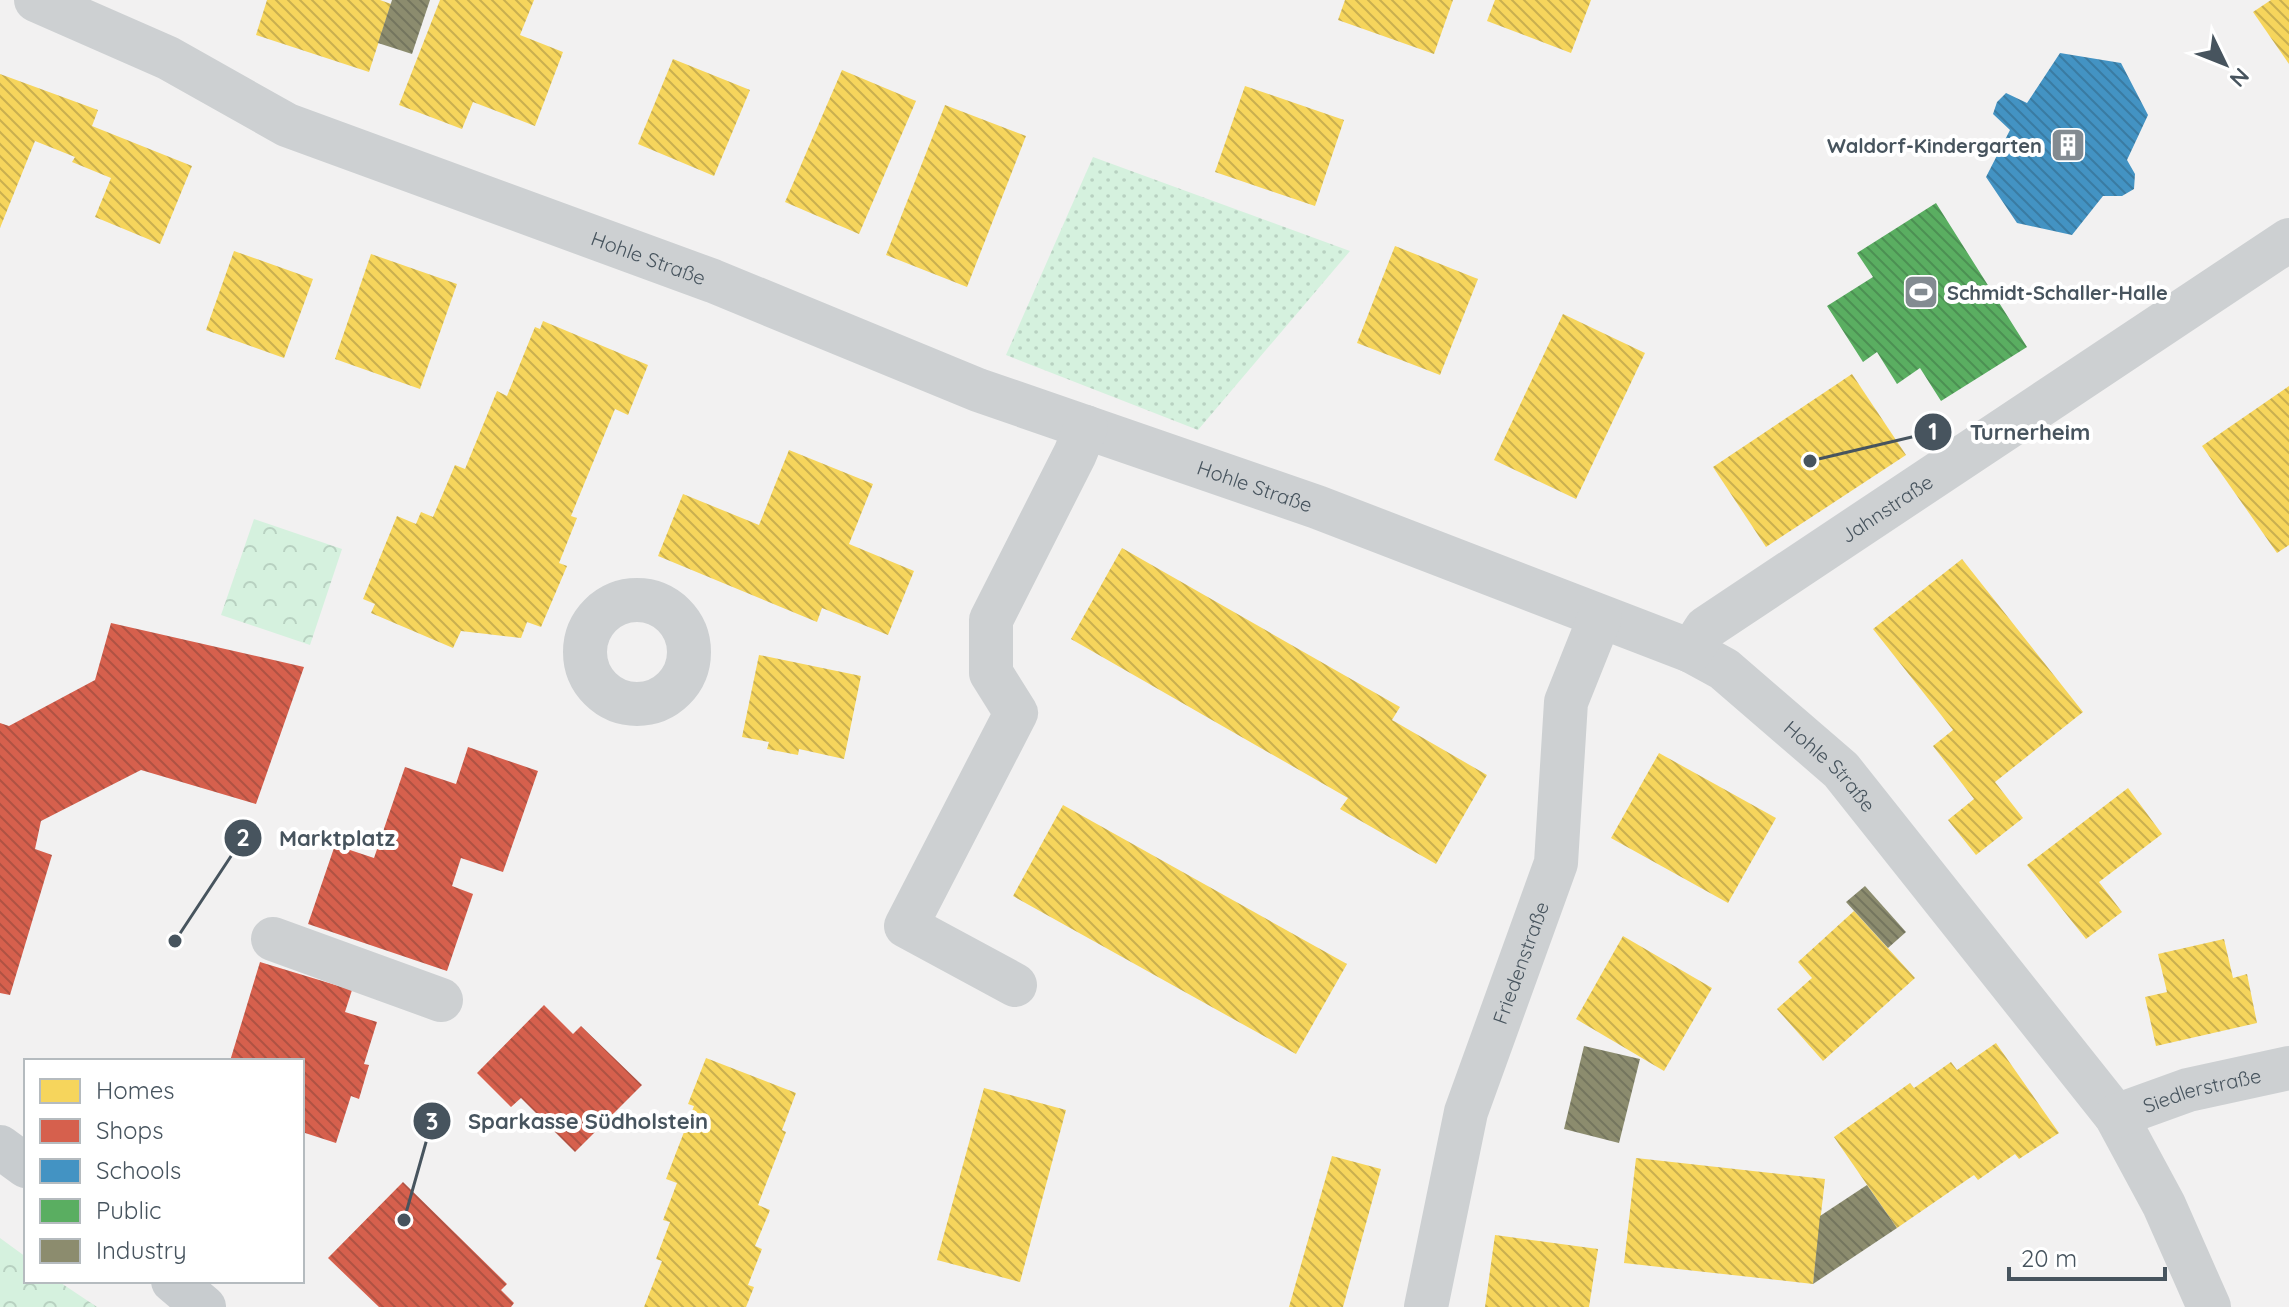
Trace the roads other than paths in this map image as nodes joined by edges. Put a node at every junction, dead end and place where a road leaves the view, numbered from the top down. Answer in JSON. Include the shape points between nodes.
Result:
{"nodes":[{"id":1,"x":36,"y":0,"type":"edge"},
{"id":2,"x":2289,"y":240,"type":"edge"},
{"id":3,"x":1086,"y":427,"type":"junction"},
{"id":4,"x":1600,"y":617,"type":"junction"},
{"id":5,"x":1691,"y":651,"type":"junction"},
{"id":6,"x":273,"y":939,"type":"dead end"},
{"id":7,"x":1015,"y":985,"type":"dead end"},
{"id":8,"x":441,"y":1000,"type":"dead end"},
{"id":9,"x":2289,"y":1068,"type":"edge"},
{"id":10,"x":2116,"y":1116,"type":"junction"},
{"id":11,"x":0,"y":1147,"type":"edge"},
{"id":12,"x":24,"y":1165,"type":"edge"},
{"id":13,"x":175,"y":1283,"type":"edge"},
{"id":14,"x":204,"y":1307,"type":"edge"},
{"id":15,"x":1426,"y":1307,"type":"edge"},
{"id":16,"x":2209,"y":1307,"type":"edge"}],
"edges":[{"from":1,"to":3,"type":"street","name":"Hohle Straße","via":[[168,58],[287,125],[713,281],[978,390]]},
{"from":2,"to":5,"type":"street","name":"Jahnstraße","via":[[1706,628]]},
{"from":3,"to":4,"type":"street","name":"Hohle Straße","via":[[1317,507]]},
{"from":3,"to":7,"type":"street","via":[[991,620],[991,673],[1016,713],[906,926]]},
{"from":4,"to":5,"type":"street","name":"Hohle Straße"},
{"from":4,"to":15,"type":"street","name":"Friedenstraße","via":[[1566,702],[1556,863],[1466,1112]]},
{"from":5,"to":10,"type":"street","name":"Hohle Straße","via":[[1724,669],[1841,770]]},
{"from":6,"to":8,"type":"street"},
{"from":9,"to":10,"type":"street","name":"Siedlerstraße","via":[[2188,1090]]},
{"from":10,"to":16,"type":"street","name":"Hohle Straße","via":[[2164,1205]]},
{"from":11,"to":12,"type":"main road"},
{"from":13,"to":14,"type":"main road"}]}
